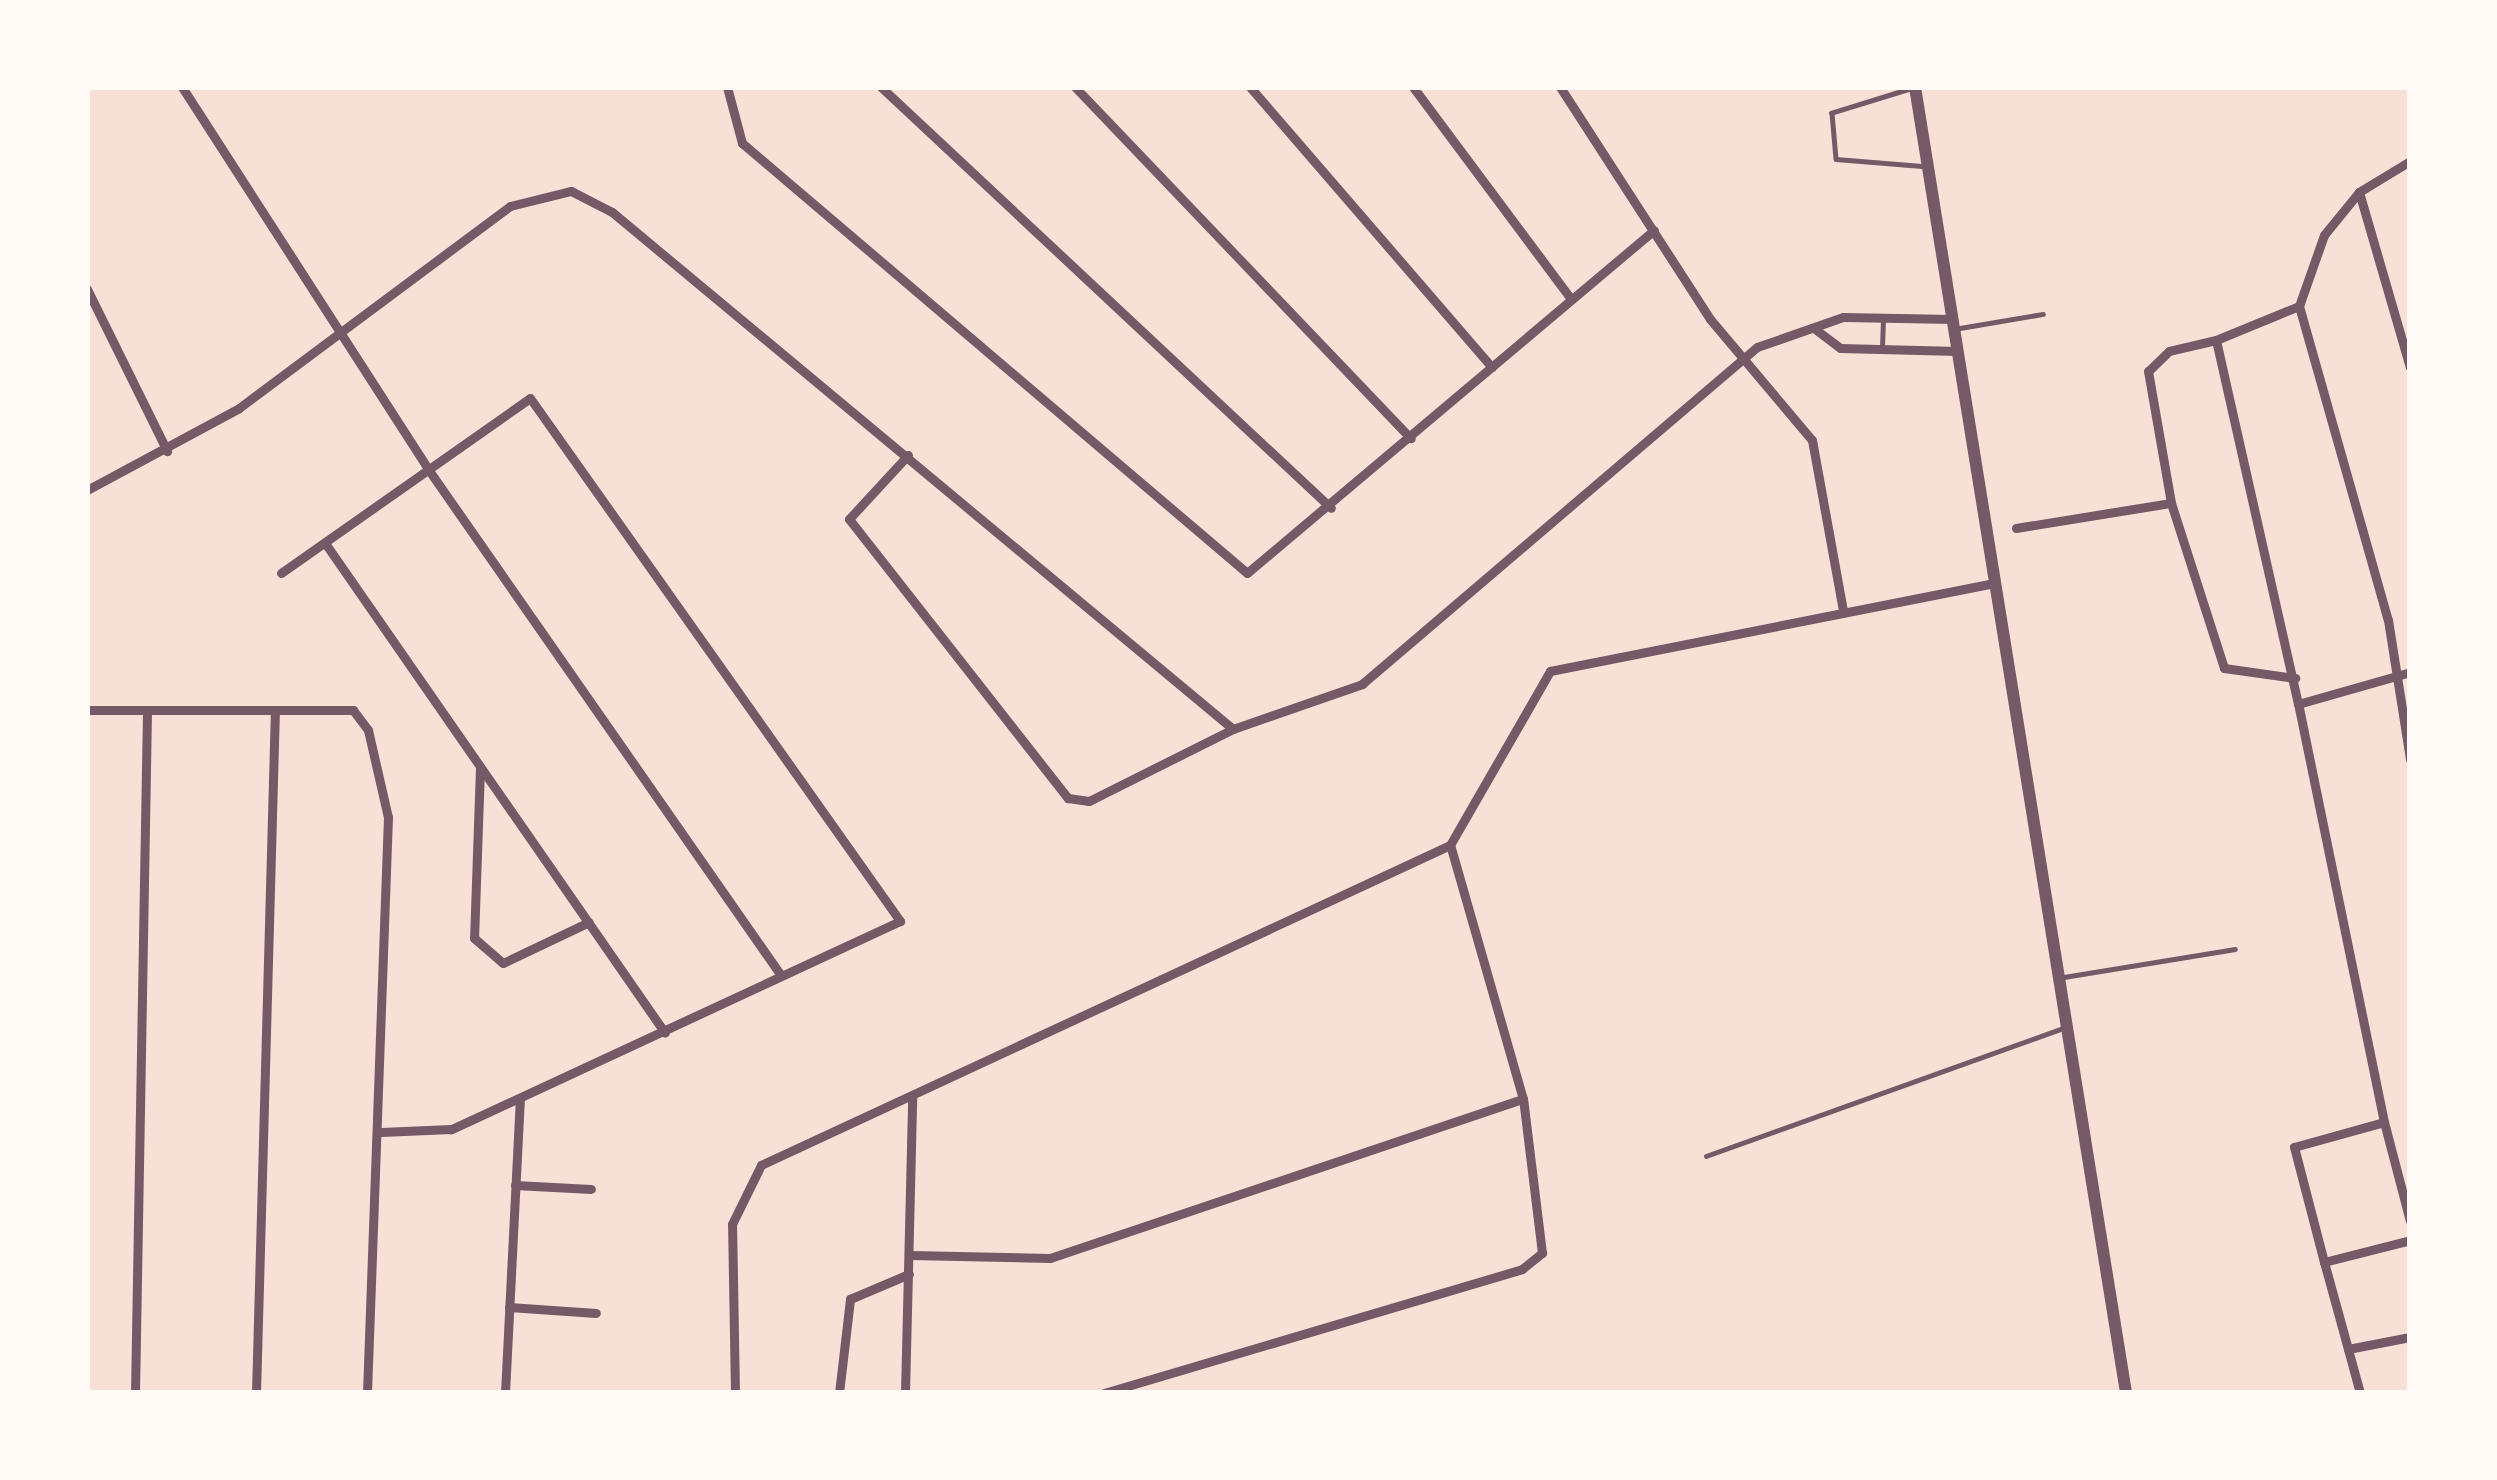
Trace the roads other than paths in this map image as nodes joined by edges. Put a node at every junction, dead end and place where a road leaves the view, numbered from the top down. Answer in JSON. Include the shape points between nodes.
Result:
{"nodes":[{"id":1,"x":182,"y":87,"type":"edge"},
{"id":2,"x":727,"y":87,"type":"edge"},
{"id":3,"x":881,"y":87,"type":"edge"},
{"id":4,"x":1075,"y":87,"type":"edge"},
{"id":5,"x":1250,"y":87,"type":"edge"},
{"id":6,"x":1413,"y":87,"type":"edge"},
{"id":7,"x":1560,"y":87,"type":"edge"},
{"id":8,"x":1915,"y":87,"type":"edge"},
{"id":9,"x":2410,"y":160,"type":"edge"},
{"id":10,"x":1928,"y":166,"type":"junction"},
{"id":11,"x":2359,"y":192,"type":"junction"},
{"id":12,"x":1654,"y":230,"type":"junction"},
{"id":13,"x":87,"y":289,"type":"edge"},
{"id":14,"x":1570,"y":298,"type":"junction"},
{"id":15,"x":2299,"y":306,"type":"junction"},
{"id":16,"x":2043,"y":314,"type":"dead end"},
{"id":17,"x":1883,"y":318,"type":"junction"},
{"id":18,"x":1954,"y":324,"type":"junction"},
{"id":19,"x":1815,"y":328,"type":"junction"},
{"id":20,"x":339,"y":336,"type":"junction"},
{"id":21,"x":2216,"y":340,"type":"junction"},
{"id":22,"x":1882,"y":349,"type":"junction"},
{"id":23,"x":1958,"y":351,"type":"junction"},
{"id":24,"x":1740,"y":358,"type":"junction"},
{"id":25,"x":1492,"y":367,"type":"junction"},
{"id":26,"x":2410,"y":367,"type":"edge"},
{"id":27,"x":1411,"y":438,"type":"junction"},
{"id":28,"x":166,"y":451,"type":"junction"},
{"id":29,"x":908,"y":455,"type":"junction"},
{"id":30,"x":428,"y":469,"type":"junction"},
{"id":31,"x":87,"y":490,"type":"edge"},
{"id":32,"x":2171,"y":503,"type":"junction"},
{"id":33,"x":1331,"y":508,"type":"junction"},
{"id":34,"x":2016,"y":528,"type":"dead end"},
{"id":35,"x":325,"y":543,"type":"junction"},
{"id":36,"x":280,"y":573,"type":"dead end"},
{"id":37,"x":1994,"y":583,"type":"junction"},
{"id":38,"x":1844,"y":611,"type":"junction"},
{"id":39,"x":2410,"y":672,"type":"edge"},
{"id":40,"x":2390,"y":677,"type":"junction"},
{"id":41,"x":2295,"y":678,"type":"junction"},
{"id":42,"x":2298,"y":704,"type":"junction"},
{"id":43,"x":87,"y":710,"type":"edge"},
{"id":44,"x":275,"y":710,"type":"junction"},
{"id":45,"x":147,"y":712,"type":"junction"},
{"id":46,"x":1233,"y":729,"type":"junction"},
{"id":47,"x":2410,"y":759,"type":"edge"},
{"id":48,"x":480,"y":768,"type":"junction"},
{"id":49,"x":1450,"y":845,"type":"junction"},
{"id":50,"x":589,"y":922,"type":"junction"},
{"id":51,"x":2236,"y":949,"type":"dead end"},
{"id":52,"x":779,"y":974,"type":"junction"},
{"id":53,"x":2058,"y":978,"type":"junction"},
{"id":54,"x":2067,"y":1027,"type":"junction"},
{"id":55,"x":665,"y":1033,"type":"junction"},
{"id":56,"x":912,"y":1097,"type":"junction"},
{"id":57,"x":1523,"y":1099,"type":"junction"},
{"id":58,"x":520,"y":1101,"type":"junction"},
{"id":59,"x":2384,"y":1122,"type":"junction"},
{"id":60,"x":381,"y":1132,"type":"junction"},
{"id":61,"x":1706,"y":1156,"type":"dead end"},
{"id":62,"x":515,"y":1185,"type":"junction"},
{"id":63,"x":591,"y":1189,"type":"dead end"},
{"id":64,"x":2410,"y":1221,"type":"edge"},
{"id":65,"x":2410,"y":1240,"type":"edge"},
{"id":66,"x":910,"y":1255,"type":"junction"},
{"id":67,"x":2324,"y":1262,"type":"junction"},
{"id":68,"x":909,"y":1274,"type":"junction"},
{"id":69,"x":509,"y":1307,"type":"junction"},
{"id":70,"x":596,"y":1313,"type":"dead end"},
{"id":71,"x":2410,"y":1337,"type":"edge"},
{"id":72,"x":2348,"y":1349,"type":"junction"},
{"id":73,"x":135,"y":1393,"type":"edge"},
{"id":74,"x":256,"y":1393,"type":"edge"},
{"id":75,"x":367,"y":1393,"type":"edge"},
{"id":76,"x":505,"y":1393,"type":"edge"},
{"id":77,"x":735,"y":1393,"type":"edge"},
{"id":78,"x":839,"y":1393,"type":"edge"},
{"id":79,"x":904,"y":1393,"type":"edge"},
{"id":80,"x":1104,"y":1393,"type":"edge"},
{"id":81,"x":2126,"y":1393,"type":"edge"},
{"id":82,"x":2360,"y":1393,"type":"edge"}],
"edges":[{"from":1,"to":20,"type":"street"},
{"from":2,"to":33,"type":"street","via":[[742,143],[1247,573]]},
{"from":3,"to":33,"type":"street"},
{"from":4,"to":27,"type":"street"},
{"from":5,"to":25,"type":"street"},
{"from":6,"to":14,"type":"street"},
{"from":7,"to":12,"type":"street"},
{"from":8,"to":10,"type":"street"},
{"from":8,"to":10,"type":"lane","via":[[1832,113],[1836,159]]},
{"from":9,"to":11,"type":"street"},
{"from":10,"to":18,"type":"street"},
{"from":11,"to":15,"type":"street","via":[[2313,254]]},
{"from":11,"to":26,"type":"street"},
{"from":12,"to":14,"type":"street"},
{"from":12,"to":24,"type":"street"},
{"from":13,"to":28,"type":"street"},
{"from":14,"to":25,"type":"street"},
{"from":15,"to":21,"type":"street"},
{"from":15,"to":40,"type":"street","via":[[2388,620]]},
{"from":16,"to":18,"type":"lane"},
{"from":17,"to":18,"type":"street"},
{"from":17,"to":19,"type":"street"},
{"from":17,"to":22,"type":"lane"},
{"from":18,"to":23,"type":"street"},
{"from":19,"to":22,"type":"street","via":[[1840,348]]},
{"from":19,"to":24,"type":"street"},
{"from":20,"to":28,"type":"street"},
{"from":20,"to":29,"type":"street","via":[[510,206],[571,191],[612,212]]},
{"from":20,"to":30,"type":"street"},
{"from":21,"to":32,"type":"street","via":[[2169,351],[2148,371]]},
{"from":21,"to":41,"type":"street"},
{"from":22,"to":23,"type":"street"},
{"from":23,"to":37,"type":"street"},
{"from":24,"to":38,"type":"street","via":[[1813,440]]},
{"from":24,"to":46,"type":"street","via":[[1362,684]]},
{"from":25,"to":27,"type":"street"},
{"from":27,"to":33,"type":"street"},
{"from":28,"to":31,"type":"street"},
{"from":29,"to":46,"type":"street"},
{"from":29,"to":46,"type":"street","via":[[849,519],[1068,798],[1089,801]]},
{"from":30,"to":35,"type":"street"},
{"from":30,"to":52,"type":"street"},
{"from":30,"to":52,"type":"street","via":[[530,398],[899,921]]},
{"from":32,"to":34,"type":"street"},
{"from":32,"to":41,"type":"street","via":[[2224,668]]},
{"from":35,"to":36,"type":"street"},
{"from":35,"to":48,"type":"street"},
{"from":37,"to":38,"type":"street"},
{"from":37,"to":53,"type":"street"},
{"from":38,"to":49,"type":"street","via":[[1550,671]]},
{"from":39,"to":40,"type":"street"},
{"from":40,"to":42,"type":"street"},
{"from":40,"to":47,"type":"street"},
{"from":41,"to":42,"type":"street"},
{"from":42,"to":59,"type":"street"},
{"from":43,"to":45,"type":"street"},
{"from":44,"to":45,"type":"street"},
{"from":44,"to":60,"type":"street","via":[[353,710],[368,730],[388,817]]},
{"from":44,"to":74,"type":"street"},
{"from":45,"to":73,"type":"street"},
{"from":48,"to":50,"type":"street"},
{"from":48,"to":50,"type":"street","via":[[474,938],[503,963]]},
{"from":49,"to":56,"type":"street"},
{"from":49,"to":57,"type":"street"},
{"from":50,"to":55,"type":"street"},
{"from":51,"to":53,"type":"lane"},
{"from":52,"to":55,"type":"street"},
{"from":53,"to":54,"type":"street"},
{"from":54,"to":61,"type":"lane"},
{"from":54,"to":81,"type":"street"},
{"from":55,"to":58,"type":"street"},
{"from":56,"to":66,"type":"street"},
{"from":56,"to":77,"type":"street","via":[[749,1176],[732,1224]]},
{"from":57,"to":66,"type":"street","via":[[1050,1258]]},
{"from":57,"to":80,"type":"street","via":[[1546,1227],[1533,1263]]},
{"from":58,"to":60,"type":"street","via":[[451,1129]]},
{"from":58,"to":62,"type":"street"},
{"from":59,"to":64,"type":"street"},
{"from":59,"to":67,"type":"street","via":[[2294,1148]]},
{"from":60,"to":75,"type":"street"},
{"from":62,"to":63,"type":"street"},
{"from":62,"to":69,"type":"street"},
{"from":65,"to":67,"type":"street"},
{"from":66,"to":68,"type":"street"},
{"from":67,"to":72,"type":"street"},
{"from":68,"to":78,"type":"street","via":[[850,1299]]},
{"from":68,"to":79,"type":"street"},
{"from":69,"to":70,"type":"street"},
{"from":69,"to":76,"type":"street"},
{"from":71,"to":72,"type":"street"},
{"from":72,"to":82,"type":"street"}]}
